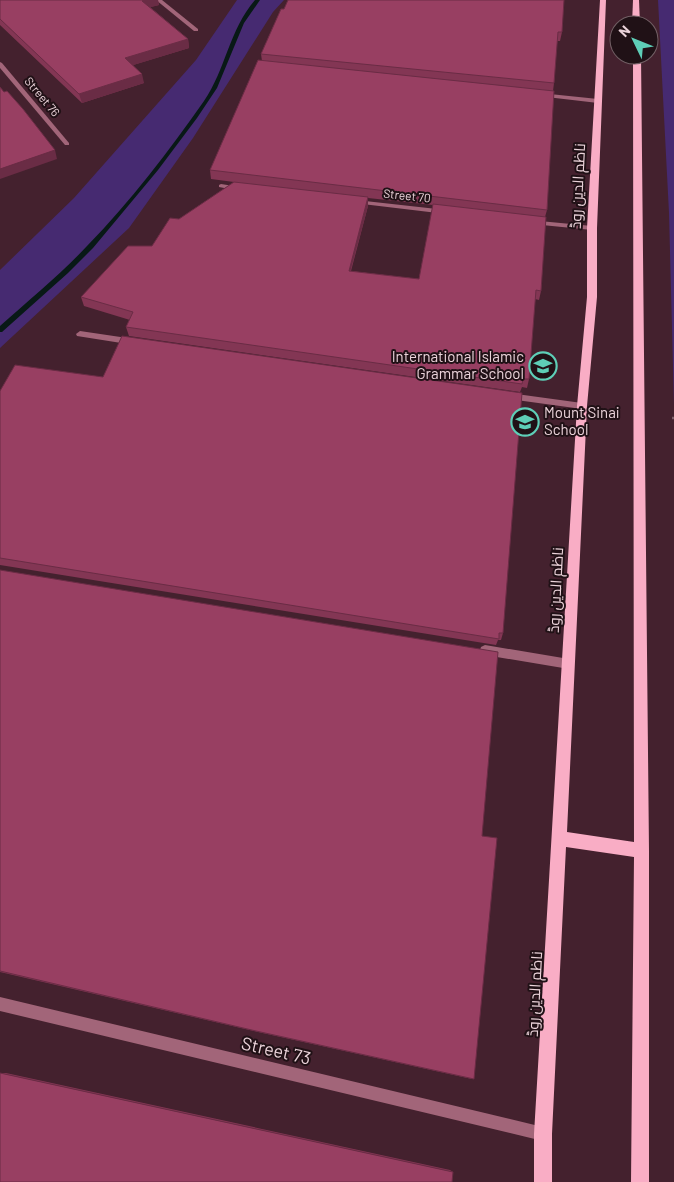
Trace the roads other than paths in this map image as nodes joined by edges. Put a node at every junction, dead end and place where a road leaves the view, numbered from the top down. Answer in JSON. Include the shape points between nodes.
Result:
{"nodes":[{"id":1,"x":159,"y":0,"type":"edge"},
{"id":2,"x":602,"y":0,"type":"edge"},
{"id":3,"x":636,"y":0,"type":"edge"},
{"id":4,"x":636,"y":15,"type":"edge"},
{"id":5,"x":196,"y":30,"type":"dead end"},
{"id":6,"x":0,"y":64,"type":"edge"},
{"id":7,"x":636,"y":65,"type":"edge"},
{"id":8,"x":530,"y":94,"type":"edge"},
{"id":9,"x":598,"y":102,"type":"junction"},
{"id":10,"x":67,"y":144,"type":"dead end"},
{"id":11,"x":221,"y":186,"type":"edge"},
{"id":12,"x":250,"y":190,"type":"edge"},
{"id":13,"x":348,"y":201,"type":"edge"},
{"id":14,"x":455,"y":213,"type":"edge"},
{"id":15,"x":523,"y":221,"type":"edge"},
{"id":16,"x":592,"y":228,"type":"junction"},
{"id":17,"x":80,"y":334,"type":"dead end"},
{"id":18,"x":139,"y":342,"type":"edge"},
{"id":19,"x":503,"y":395,"type":"edge"},
{"id":20,"x":582,"y":406,"type":"junction"},
{"id":21,"x":471,"y":648,"type":"edge"},
{"id":22,"x":569,"y":664,"type":"junction"},
{"id":23,"x":559,"y":838,"type":"junction"},
{"id":24,"x":642,"y":851,"type":"junction"},
{"id":25,"x":0,"y":1004,"type":"edge"},
{"id":26,"x":543,"y":1134,"type":"junction"},
{"id":27,"x":543,"y":1182,"type":"edge"},
{"id":28,"x":640,"y":1182,"type":"edge"}],
"edges":[{"from":1,"to":5,"type":"street"},
{"from":2,"to":9,"type":"main road","name":"ناظم الدین روڈ"},
{"from":3,"to":4,"type":"main road"},
{"from":6,"to":10,"type":"street","name":"Street 76"},
{"from":7,"to":24,"type":"main road"},
{"from":8,"to":9,"type":"street"},
{"from":9,"to":16,"type":"main road","name":"ناظم الدین روڈ"},
{"from":11,"to":12,"type":"street"},
{"from":13,"to":14,"type":"street","name":"Street 70"},
{"from":15,"to":16,"type":"street"},
{"from":16,"to":20,"type":"main road","name":"ناظم الدین روڈ","via":[[592,297]]},
{"from":17,"to":18,"type":"street"},
{"from":19,"to":20,"type":"street"},
{"from":20,"to":22,"type":"main road","name":"ناظم الدین روڈ"},
{"from":21,"to":22,"type":"street"},
{"from":22,"to":23,"type":"main road","name":"ناظم الدین روڈ"},
{"from":23,"to":24,"type":"main road"},
{"from":23,"to":26,"type":"main road","name":"ناظم الدین روڈ"},
{"from":24,"to":28,"type":"main road"},
{"from":25,"to":26,"type":"street","name":"Street 73"},
{"from":26,"to":27,"type":"main road","name":"ناظم الدین روڈ"}]}
